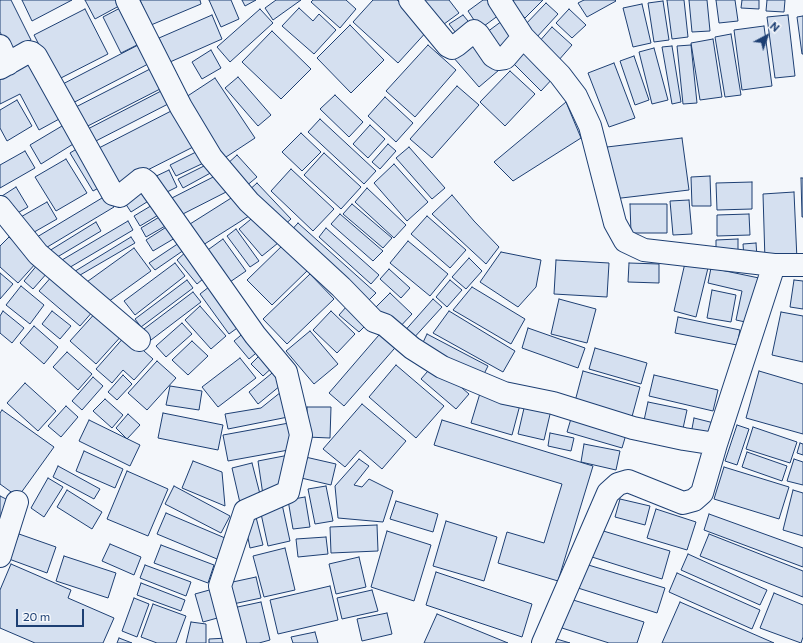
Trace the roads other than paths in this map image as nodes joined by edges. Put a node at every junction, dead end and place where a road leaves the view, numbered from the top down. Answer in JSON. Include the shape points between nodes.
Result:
{"nodes":[{"id":1,"x":127,"y":0,"type":"edge"},
{"id":2,"x":410,"y":0,"type":"edge"},
{"id":3,"x":499,"y":0,"type":"edge"},
{"id":4,"x":523,"y":36,"type":"junction"},
{"id":5,"x":3,"y":59,"type":"edge"},
{"id":6,"x":0,"y":207,"type":"edge"},
{"id":7,"x":774,"y":265,"type":"junction"},
{"id":8,"x":803,"y":265,"type":"edge"},
{"id":9,"x":139,"y":340,"type":"dead end"},
{"id":10,"x":716,"y":444,"type":"junction"},
{"id":11,"x":17,"y":502,"type":"dead end"},
{"id":12,"x":0,"y":556,"type":"edge"},
{"id":13,"x":235,"y":643,"type":"edge"},
{"id":14,"x":543,"y":643,"type":"edge"}],
"edges":[{"from":1,"to":10,"type":"street","via":[[181,107],[211,157],[249,202],[341,287],[374,322],[385,325],[412,348],[442,367],[504,393],[553,403],[632,428]]},
{"from":2,"to":4,"type":"street","via":[[452,48],[474,32],[493,56],[498,59],[505,58]]},
{"from":3,"to":4,"type":"street"},
{"from":4,"to":7,"type":"street","via":[[576,96],[590,126],[615,223],[625,241],[644,250]]},
{"from":5,"to":13,"type":"street","via":[[28,52],[36,56],[113,194],[120,196],[140,180],[147,182],[254,335],[286,372],[302,435],[288,492],[245,511],[220,586]]},
{"from":6,"to":9,"type":"street","via":[[38,254]]},
{"from":7,"to":8,"type":"street"},
{"from":7,"to":10,"type":"street"},
{"from":10,"to":14,"type":"street","via":[[702,494],[694,500],[683,503],[628,481],[618,484],[608,493]]},
{"from":11,"to":12,"type":"street"}]}
